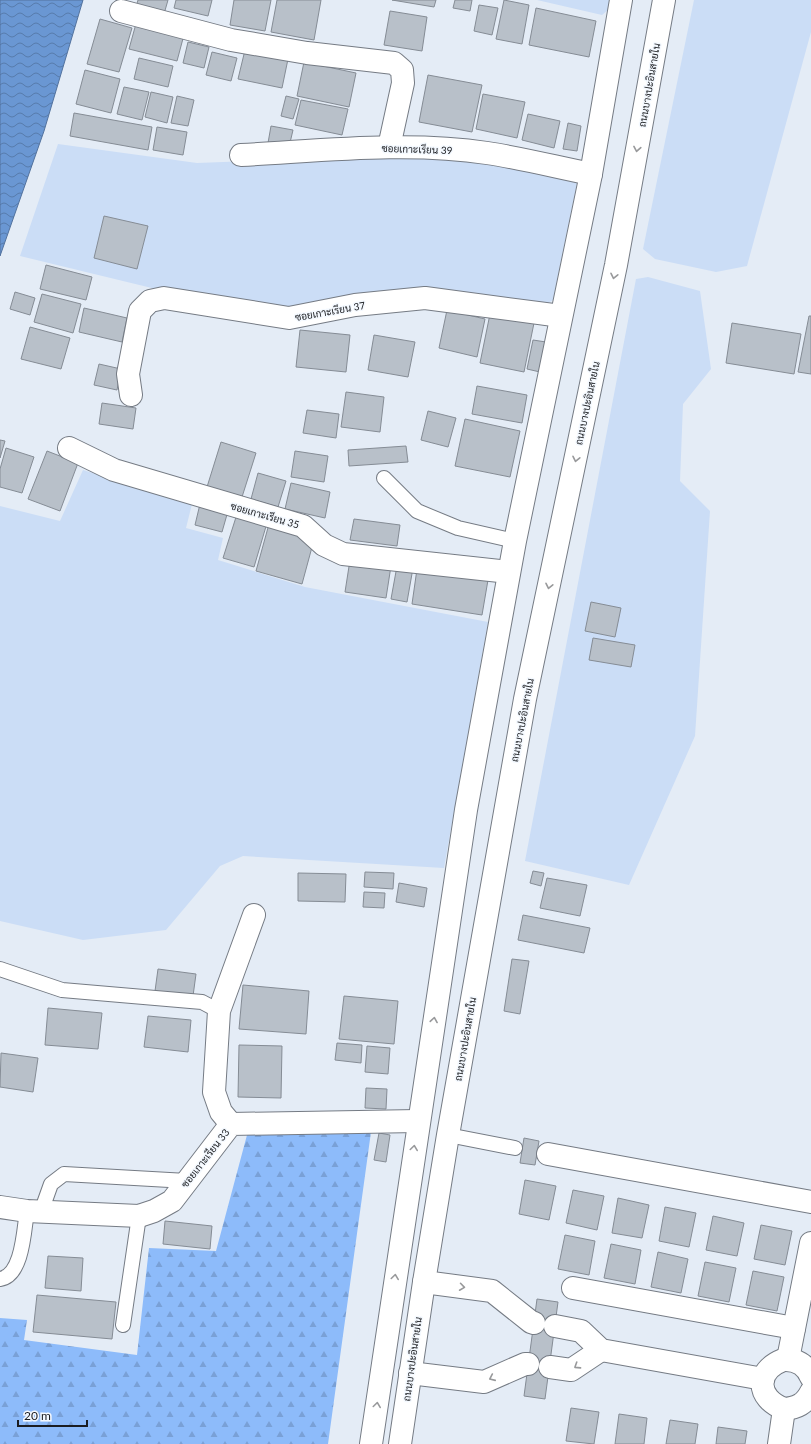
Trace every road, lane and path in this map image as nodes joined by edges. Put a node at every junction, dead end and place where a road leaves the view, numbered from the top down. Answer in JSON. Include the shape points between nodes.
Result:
{"nodes":[{"id":1,"x":621,"y":0,"type":"edge"},
{"id":2,"x":664,"y":0,"type":"edge"},
{"id":3,"x":121,"y":11,"type":"dead end"},
{"id":4,"x":389,"y":147,"type":"junction"},
{"id":5,"x":241,"y":155,"type":"dead end"},
{"id":6,"x":591,"y":174,"type":"junction"},
{"id":7,"x":561,"y":316,"type":"junction"},
{"id":8,"x":131,"y":395,"type":"dead end"},
{"id":9,"x":69,"y":448,"type":"dead end"},
{"id":10,"x":384,"y":478,"type":"dead end"},
{"id":11,"x":515,"y":541,"type":"junction"},
{"id":12,"x":509,"y":572,"type":"junction"},
{"id":13,"x":254,"y":915,"type":"dead end"},
{"id":14,"x":0,"y":969,"type":"edge"},
{"id":15,"x":219,"y":1011,"type":"junction"},
{"id":16,"x":418,"y":1121,"type":"junction"},
{"id":17,"x":231,"y":1124,"type":"junction"},
{"id":18,"x":448,"y":1135,"type":"junction"},
{"id":19,"x":515,"y":1148,"type":"dead end"},
{"id":20,"x":548,"y":1154,"type":"dead end"},
{"id":21,"x":187,"y":1181,"type":"junction"},
{"id":22,"x":811,"y":1202,"type":"edge"},
{"id":23,"x":0,"y":1207,"type":"edge"},
{"id":24,"x":34,"y":1211,"type":"junction"},
{"id":25,"x":139,"y":1216,"type":"junction"},
{"id":26,"x":811,"y":1247,"type":"edge"},
{"id":27,"x":0,"y":1279,"type":"edge"},
{"id":28,"x":424,"y":1282,"type":"junction"},
{"id":29,"x":573,"y":1288,"type":"dead end"},
{"id":30,"x":123,"y":1325,"type":"dead end"},
{"id":31,"x":794,"y":1328,"type":"junction"},
{"id":32,"x":601,"y":1350,"type":"junction"},
{"id":33,"x":788,"y":1360,"type":"junction"},
{"id":34,"x":528,"y":1364,"type":"dead end"},
{"id":35,"x":550,"y":1367,"type":"dead end"},
{"id":36,"x":410,"y":1373,"type":"junction"},
{"id":37,"x":811,"y":1377,"type":"edge"},
{"id":38,"x":763,"y":1379,"type":"junction"},
{"id":39,"x":811,"y":1392,"type":"edge"},
{"id":40,"x":784,"y":1409,"type":"junction"},
{"id":41,"x":371,"y":1444,"type":"edge"},
{"id":42,"x":400,"y":1444,"type":"edge"},
{"id":43,"x":779,"y":1444,"type":"edge"}],
"edges":[{"from":1,"to":6,"type":"street"},
{"from":2,"to":18,"type":"street","name":"ถนนบางปะอินสายใน","one_way":true,"via":[[616,265],[525,699]]},
{"from":3,"to":4,"type":"street","via":[[230,40],[306,53],[394,63],[402,70],[403,83]]},
{"from":4,"to":5,"type":"street","name":"ซอยเกาะเรียน 39"},
{"from":4,"to":6,"type":"street","name":"ซอยเกาะเรียน 39","via":[[486,152]]},
{"from":6,"to":7,"type":"street"},
{"from":7,"to":8,"type":"street","name":"ซอยเกาะเรียน 37","via":[[425,298],[355,306],[289,318],[164,298],[150,301],[140,311],[128,374]]},
{"from":7,"to":11,"type":"street"},
{"from":9,"to":12,"type":"street","name":"ซอยเกาะเรียน 35","via":[[114,470],[304,526],[324,545],[343,554]]},
{"from":10,"to":11,"type":"lane","via":[[417,511],[458,528]]},
{"from":11,"to":12,"type":"street"},
{"from":16,"to":12,"type":"street","one_way":true,"via":[[466,810]]},
{"from":13,"to":15,"type":"street"},
{"from":14,"to":15,"type":"lane","via":[[62,990],[202,1002]]},
{"from":15,"to":17,"type":"street","via":[[214,1092],[220,1112]]},
{"from":16,"to":17,"type":"street","name":"ซอยเกาะเรียน 33"},
{"from":41,"to":16,"type":"street","one_way":true},
{"from":17,"to":21,"type":"street","name":"ซอยเกาะเรียน 33"},
{"from":18,"to":19,"type":"lane"},
{"from":18,"to":28,"type":"street","name":"ถนนบางปะอินสายใน"},
{"from":20,"to":22,"type":"street"},
{"from":21,"to":24,"type":"lane","via":[[64,1174],[51,1184]]},
{"from":21,"to":25,"type":"street","name":"ซอยเกาะเรียน 33","via":[[172,1201]]},
{"from":23,"to":24,"type":"street","name":"ซอยเกาะเรียน 33"},
{"from":24,"to":25,"type":"street","name":"ซอยเกาะเรียน 33"},
{"from":24,"to":27,"type":"lane","via":[[15,1269],[4,1279]]},
{"from":25,"to":30,"type":"lane"},
{"from":26,"to":31,"type":"street"},
{"from":28,"to":32,"type":"street","one_way":true,"via":[[492,1291],[531,1322],[581,1331]]},
{"from":28,"to":36,"type":"street","name":"ถนนบางปะอินสายใน"},
{"from":29,"to":31,"type":"street"},
{"from":31,"to":33,"type":"street"},
{"from":32,"to":35,"type":"street","one_way":true,"via":[[571,1370]]},
{"from":32,"to":38,"type":"street"},
{"from":33,"to":37,"type":"street","via":[[799,1362]]},
{"from":33,"to":38,"type":"street","via":[[775,1363]]},
{"from":34,"to":36,"type":"street","one_way":true,"via":[[484,1382]]},
{"from":36,"to":42,"type":"street","name":"ถนนบางปะอินสายใน"},
{"from":38,"to":40,"type":"street","via":[[764,1393],[768,1400]]},
{"from":39,"to":40,"type":"street","via":[[800,1406]]},
{"from":40,"to":43,"type":"street"}]}
